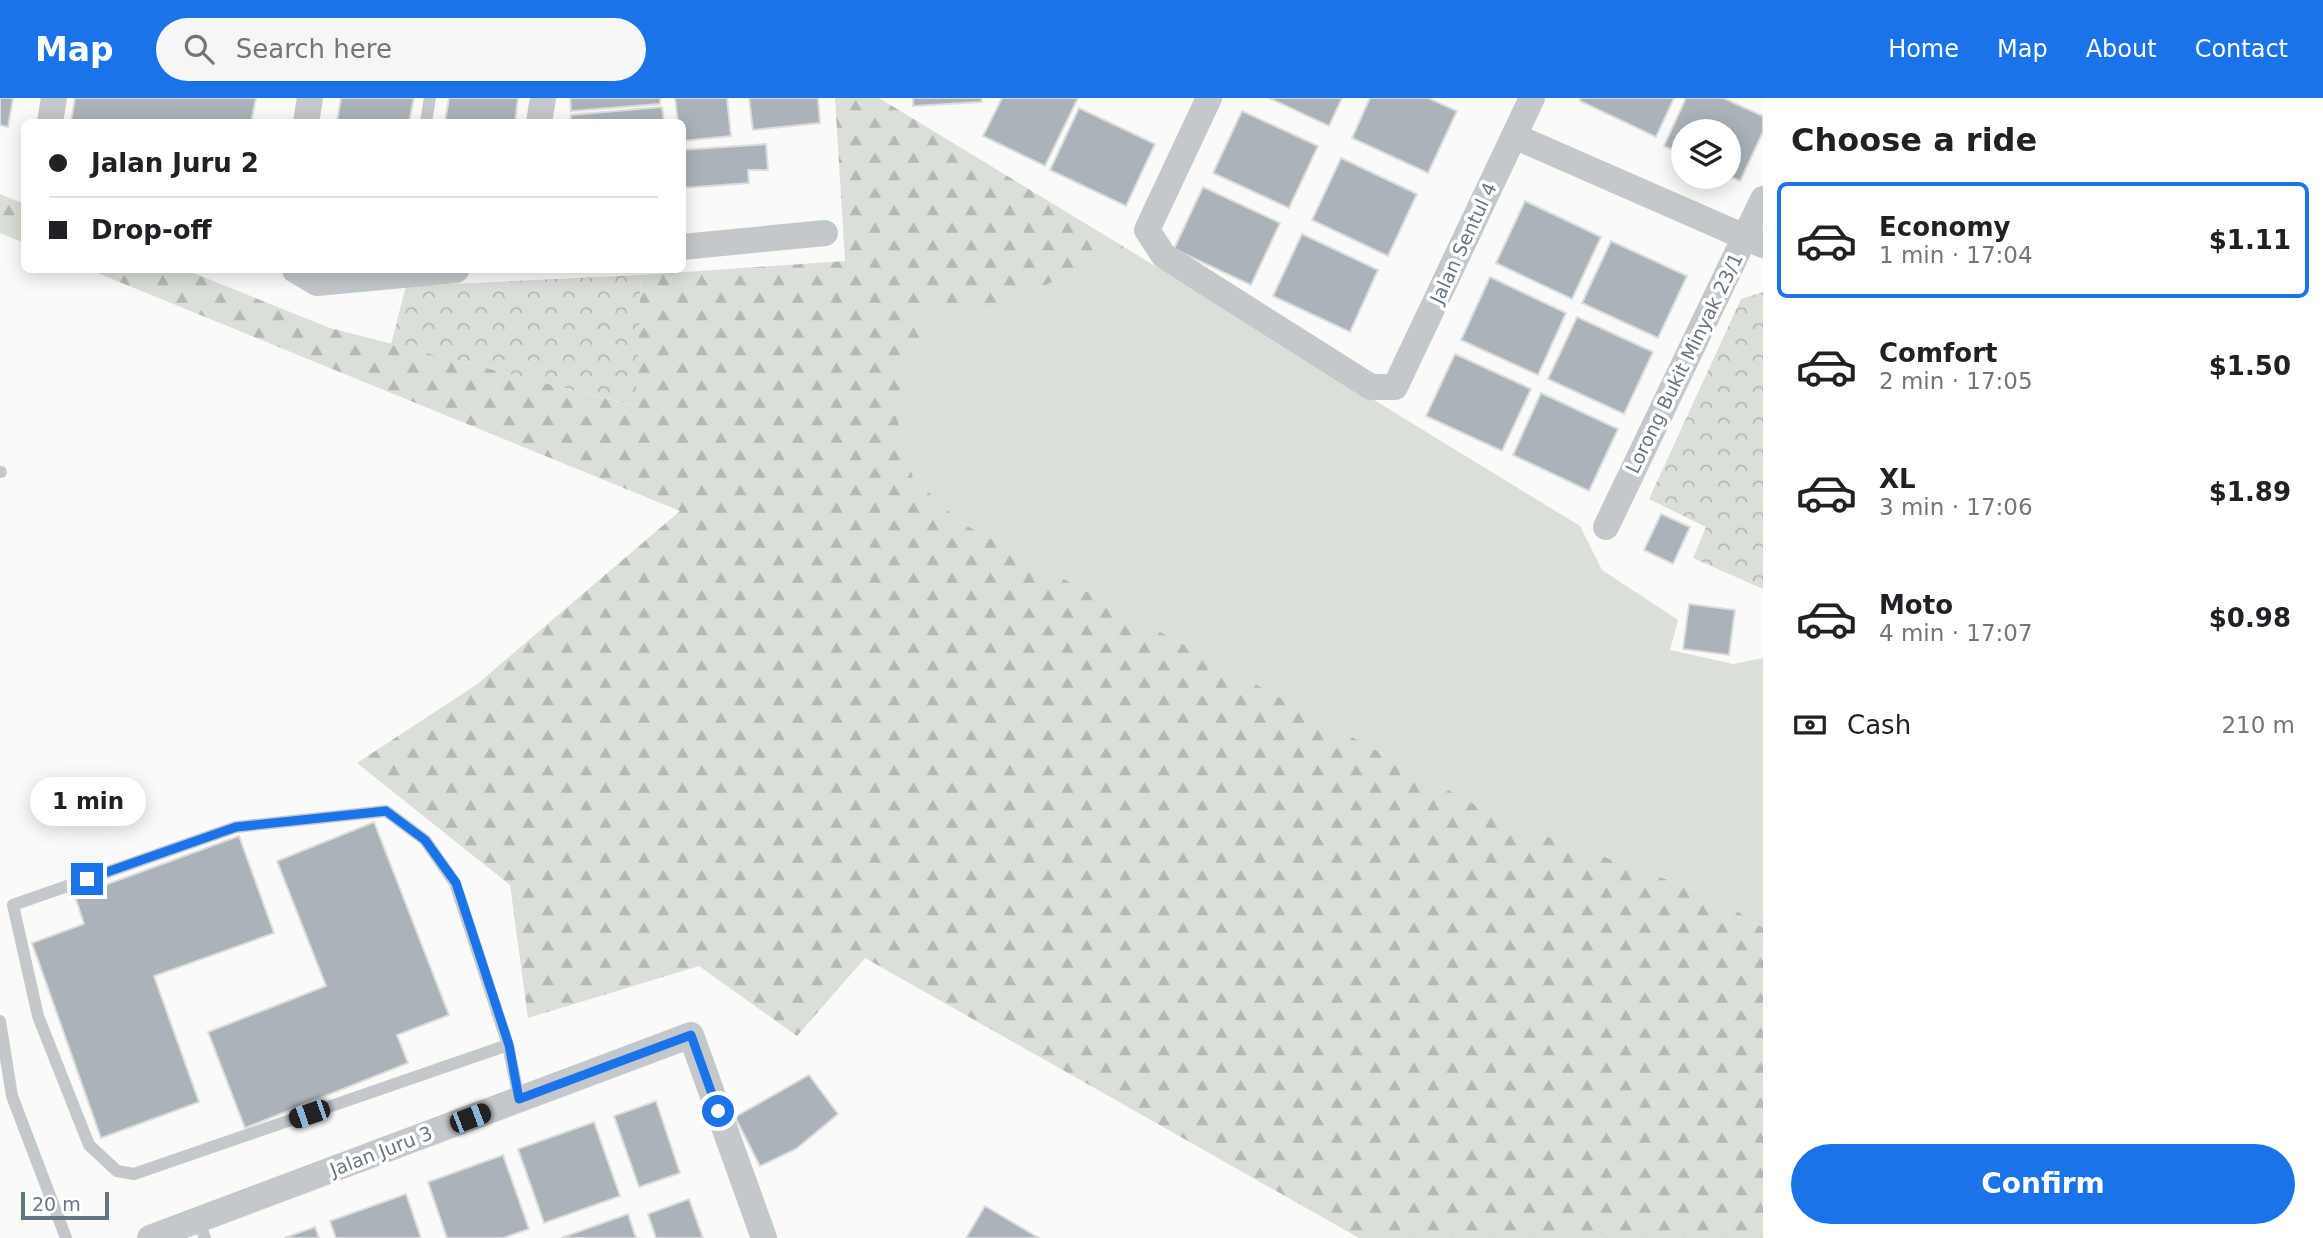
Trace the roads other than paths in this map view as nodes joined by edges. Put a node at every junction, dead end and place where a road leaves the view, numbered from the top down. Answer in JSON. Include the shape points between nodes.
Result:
{"nodes":[{"id":1,"x":54,"y":98,"type":"edge"},
{"id":2,"x":310,"y":98,"type":"edge"},
{"id":3,"x":430,"y":98,"type":"edge"},
{"id":4,"x":543,"y":98,"type":"edge"},
{"id":5,"x":1532,"y":98,"type":"edge"},
{"id":6,"x":1207,"y":99,"type":"edge"},
{"id":7,"x":50,"y":119,"type":"edge"},
{"id":8,"x":306,"y":119,"type":"edge"},
{"id":9,"x":426,"y":119,"type":"edge"},
{"id":10,"x":540,"y":119,"type":"edge"},
{"id":11,"x":1514,"y":136,"type":"junction"},
{"id":12,"x":1763,"y":199,"type":"edge"},
{"id":13,"x":825,"y":233,"type":"dead end"},
{"id":14,"x":1754,"y":241,"type":"edge"},
{"id":15,"x":686,"y":247,"type":"edge"},
{"id":16,"x":300,"y":273,"type":"edge"},
{"id":17,"x":394,"y":273,"type":"edge"},
{"id":18,"x":1606,"y":527,"type":"dead end"},
{"id":19,"x":6,"y":907,"type":"edge"},
{"id":20,"x":0,"y":1021,"type":"edge"},
{"id":21,"x":509,"y":1045,"type":"junction"},
{"id":22,"x":519,"y":1099,"type":"junction"},
{"id":23,"x":201,"y":1229,"type":"edge"},
{"id":24,"x":66,"y":1238,"type":"edge"},
{"id":25,"x":150,"y":1238,"type":"edge"},
{"id":26,"x":764,"y":1238,"type":"edge"}],
"edges":[{"from":1,"to":7,"type":"street"},
{"from":2,"to":8,"type":"street"},
{"from":3,"to":9,"type":"lane"},
{"from":4,"to":10,"type":"street"},
{"from":5,"to":11,"type":"street","name":"Jalan Sentul 4"},
{"from":6,"to":11,"type":"street","name":"Jalan Sentul 4","via":[[1147,230],[1164,256],[1371,387],[1395,387]]},
{"from":11,"to":14,"type":"street"},
{"from":12,"to":14,"type":"street","name":"Lorong Bukit Minyak 23/1"},
{"from":13,"to":15,"type":"street"},
{"from":14,"to":18,"type":"street","name":"Lorong Bukit Minyak 23/1"},
{"from":16,"to":17,"type":"street","via":[[317,283]]},
{"from":19,"to":21,"type":"lane","via":[[236,827],[386,811],[425,840],[456,883]]},
{"from":19,"to":21,"type":"lane","via":[[38,1016],[89,1145],[117,1171],[134,1174]]},
{"from":20,"to":24,"type":"lane","via":[[12,1096]]},
{"from":21,"to":22,"type":"lane"},
{"from":22,"to":23,"type":"street","name":"Jalan Juru 3"},
{"from":22,"to":26,"type":"street","name":"Jalan Juru 3","via":[[691,1035]]},
{"from":23,"to":25,"type":"street","name":"Jalan Juru 3"}]}
